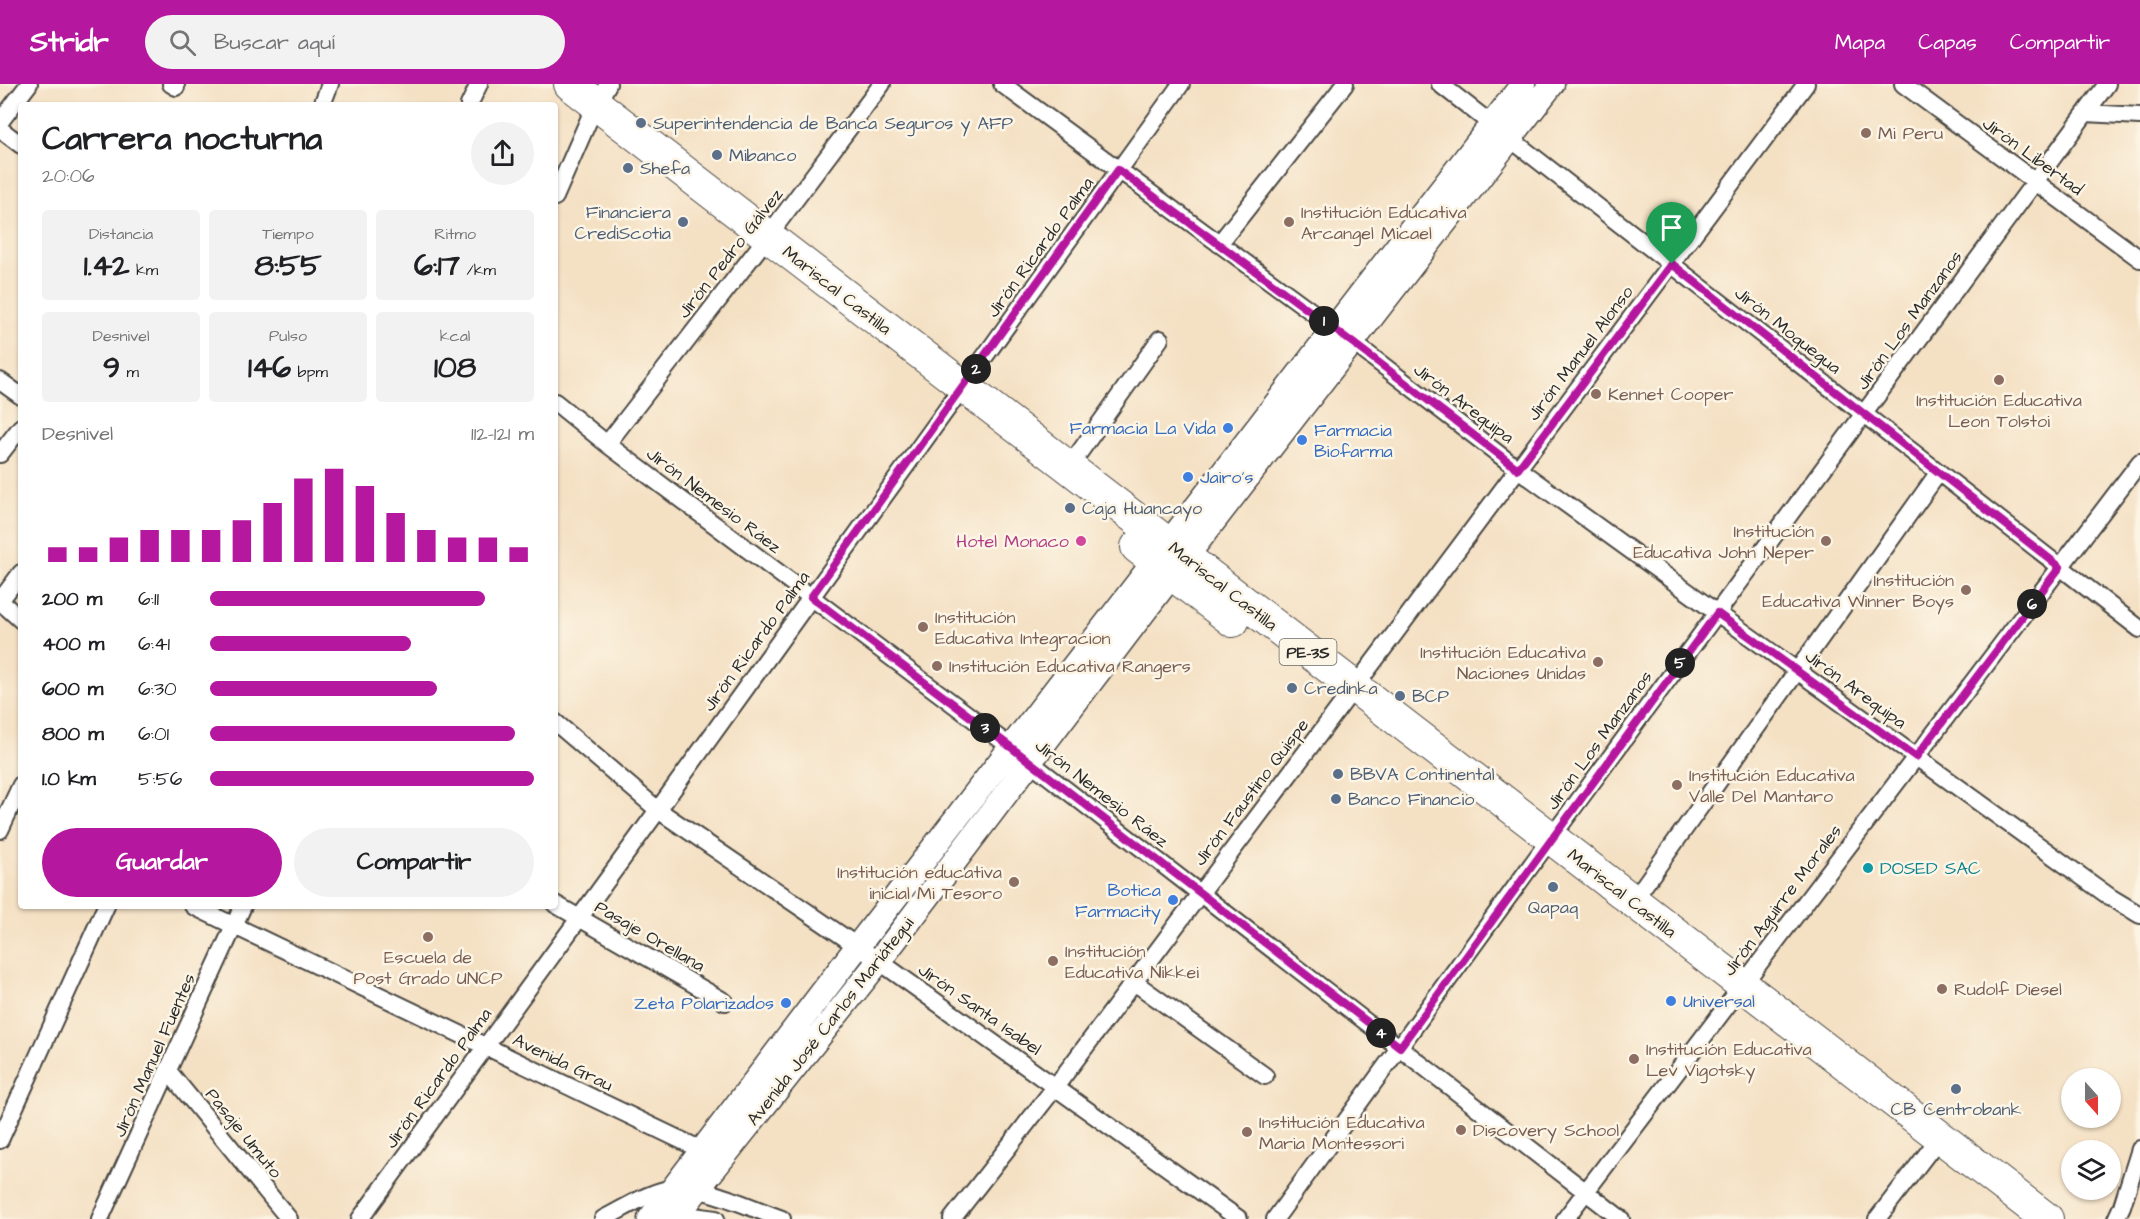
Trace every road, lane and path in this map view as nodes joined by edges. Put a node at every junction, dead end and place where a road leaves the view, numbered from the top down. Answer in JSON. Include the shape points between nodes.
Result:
{"nodes":[{"id":1,"x":29,"y":84,"type":"edge"},
{"id":2,"x":330,"y":84,"type":"edge"},
{"id":3,"x":479,"y":84,"type":"edge"},
{"id":4,"x":546,"y":84,"type":"edge"},
{"id":5,"x":570,"y":84,"type":"edge"},
{"id":6,"x":882,"y":84,"type":"edge"},
{"id":7,"x":1002,"y":84,"type":"edge"},
{"id":8,"x":1180,"y":84,"type":"edge"},
{"id":9,"x":1345,"y":84,"type":"edge"},
{"id":10,"x":1440,"y":84,"type":"edge"},
{"id":11,"x":1523,"y":84,"type":"edge"},
{"id":12,"x":1552,"y":84,"type":"edge"},
{"id":13,"x":1806,"y":84,"type":"edge"},
{"id":14,"x":1903,"y":84,"type":"edge"},
{"id":15,"x":2107,"y":84,"type":"edge"},
{"id":16,"x":323,"y":102,"type":"edge"},
{"id":17,"x":470,"y":102,"type":"edge"},
{"id":18,"x":598,"y":102,"type":"edge"},
{"id":19,"x":2086,"y":112,"type":"junction"},
{"id":20,"x":2140,"y":116,"type":"edge"},
{"id":21,"x":0,"y":122,"type":"edge"},
{"id":22,"x":0,"y":129,"type":"edge"},
{"id":23,"x":1501,"y":131,"type":"junction"},
{"id":24,"x":18,"y":143,"type":"edge"},
{"id":25,"x":1118,"y":170,"type":"junction"},
{"id":26,"x":2035,"y":181,"type":"junction"},
{"id":27,"x":558,"y":190,"type":"edge"},
{"id":28,"x":762,"y":244,"type":"junction"},
{"id":29,"x":1219,"y":244,"type":"junction"},
{"id":30,"x":2140,"y":259,"type":"edge"},
{"id":31,"x":1672,"y":264,"type":"junction"},
{"id":32,"x":1344,"y":336,"type":"junction"},
{"id":33,"x":1160,"y":339,"type":"dead end"},
{"id":34,"x":0,"y":381,"type":"edge"},
{"id":35,"x":18,"y":394,"type":"edge"},
{"id":36,"x":957,"y":395,"type":"junction"},
{"id":37,"x":558,"y":404,"type":"edge"},
{"id":38,"x":1864,"y":414,"type":"junction"},
{"id":39,"x":18,"y":431,"type":"edge"},
{"id":40,"x":607,"y":444,"type":"junction"},
{"id":41,"x":0,"y":454,"type":"edge"},
{"id":42,"x":2140,"y":462,"type":"edge"},
{"id":43,"x":1069,"y":467,"type":"junction"},
{"id":44,"x":1518,"y":469,"type":"junction"},
{"id":45,"x":1939,"y":472,"type":"junction"},
{"id":46,"x":1171,"y":560,"type":"junction"},
{"id":47,"x":2060,"y":567,"type":"junction"},
{"id":48,"x":18,"y":577,"type":"edge"},
{"id":49,"x":811,"y":597,"type":"junction"},
{"id":50,"x":0,"y":601,"type":"edge"},
{"id":51,"x":1717,"y":613,"type":"junction"},
{"id":52,"x":18,"y":617,"type":"edge"},
{"id":53,"x":2140,"y":629,"type":"edge"},
{"id":54,"x":1798,"y":671,"type":"junction"},
{"id":55,"x":1348,"y":695,"type":"junction"},
{"id":56,"x":558,"y":725,"type":"edge"},
{"id":57,"x":1021,"y":755,"type":"junction"},
{"id":58,"x":1916,"y":757,"type":"junction"},
{"id":59,"x":18,"y":792,"type":"edge"},
{"id":60,"x":658,"y":810,"type":"junction"},
{"id":61,"x":7,"y":820,"type":"edge"},
{"id":62,"x":1545,"y":847,"type":"junction"},
{"id":63,"x":1199,"y":893,"type":"junction"},
{"id":64,"x":1634,"y":902,"type":"junction"},
{"id":65,"x":558,"y":906,"type":"edge"},
{"id":66,"x":105,"y":909,"type":"edge"},
{"id":67,"x":199,"y":909,"type":"edge"},
{"id":68,"x":242,"y":909,"type":"edge"},
{"id":69,"x":2140,"y":915,"type":"edge"},
{"id":70,"x":579,"y":918,"type":"junction"},
{"id":71,"x":234,"y":926,"type":"junction"},
{"id":72,"x":857,"y":947,"type":"junction"},
{"id":73,"x":879,"y":961,"type":"junction"},
{"id":74,"x":1134,"y":981,"type":"junction"},
{"id":75,"x":1736,"y":993,"type":"junction"},
{"id":76,"x":725,"y":1002,"type":"dead end"},
{"id":77,"x":486,"y":1046,"type":"junction"},
{"id":78,"x":1400,"y":1047,"type":"junction"},
{"id":79,"x":169,"y":1072,"type":"junction"},
{"id":80,"x":1265,"y":1076,"type":"dead end"},
{"id":81,"x":1056,"y":1086,"type":"junction"},
{"id":82,"x":0,"y":1140,"type":"edge"},
{"id":83,"x":1934,"y":1144,"type":"junction"},
{"id":84,"x":2140,"y":1149,"type":"edge"},
{"id":85,"x":712,"y":1156,"type":"junction"},
{"id":86,"x":686,"y":1189,"type":"junction"},
{"id":87,"x":1586,"y":1192,"type":"junction"},
{"id":88,"x":676,"y":1217,"type":"edge"},
{"id":89,"x":100,"y":1219,"type":"edge"},
{"id":90,"x":289,"y":1219,"type":"edge"},
{"id":91,"x":360,"y":1219,"type":"edge"},
{"id":92,"x":603,"y":1219,"type":"edge"},
{"id":93,"x":652,"y":1219,"type":"edge"},
{"id":94,"x":716,"y":1219,"type":"edge"},
{"id":95,"x":782,"y":1219,"type":"edge"},
{"id":96,"x":952,"y":1219,"type":"edge"},
{"id":97,"x":1239,"y":1219,"type":"edge"},
{"id":98,"x":1275,"y":1219,"type":"edge"},
{"id":99,"x":1566,"y":1219,"type":"edge"},
{"id":100,"x":1622,"y":1219,"type":"edge"},
{"id":101,"x":1877,"y":1219,"type":"edge"},
{"id":102,"x":2018,"y":1219,"type":"edge"},
{"id":103,"x":2047,"y":1219,"type":"edge"},
{"id":104,"x":2116,"y":1219,"type":"edge"}],
"edges":[{"from":1,"to":21,"type":"street"},
{"from":2,"to":16,"type":"street"},
{"from":3,"to":17,"type":"street"},
{"from":4,"to":18,"type":"highway","name":"Mariscal Castilla","number":"PE-3S"},
{"from":5,"to":18,"type":"highway","name":"Mariscal Castilla","number":"PE-3S"},
{"from":6,"to":28,"type":"street","name":"Jirón Pedro Gálvez"},
{"from":7,"to":25,"type":"street","name":"Jirón Arequipa"},
{"from":8,"to":25,"type":"street","name":"Jirón Ricardo Palma"},
{"from":9,"to":29,"type":"street"},
{"from":10,"to":23,"type":"street","name":"Jirón Moquegua"},
{"from":11,"to":23,"type":"main road","name":"Avenida José Carlos Mariátegui"},
{"from":12,"to":23,"type":"main road","name":"Avenida José Carlos Mariátegui"},
{"from":13,"to":31,"type":"street","name":"Jirón Manuel Alonso"},
{"from":14,"to":26,"type":"street","name":"Jirón Libertad"},
{"from":15,"to":19,"type":"street","name":"Jirón Los Manzanos"},
{"from":18,"to":27,"type":"street"},
{"from":18,"to":28,"type":"highway","name":"Mariscal Castilla","number":"PE-3S"},
{"from":19,"to":20,"type":"street"},
{"from":19,"to":26,"type":"street","name":"Jirón Los Manzanos"},
{"from":22,"to":24,"type":"street"},
{"from":23,"to":31,"type":"street","name":"Jirón Moquegua"},
{"from":23,"to":32,"type":"main road","name":"Avenida José Carlos Mariátegui"},
{"from":25,"to":29,"type":"street","name":"Jirón Arequipa"},
{"from":25,"to":36,"type":"street","name":"Jirón Ricardo Palma"},
{"from":26,"to":30,"type":"street","name":"Jirón Libertad"},
{"from":26,"to":38,"type":"street","name":"Jirón Los Manzanos"},
{"from":28,"to":36,"type":"highway","name":"Mariscal Castilla","number":"PE-3S"},
{"from":28,"to":40,"type":"street","name":"Jirón Pedro Gálvez"},
{"from":29,"to":32,"type":"street","name":"Jirón Arequipa"},
{"from":31,"to":38,"type":"street","name":"Jirón Moquegua"},
{"from":31,"to":44,"type":"street","name":"Jirón Manuel Alonso"},
{"from":32,"to":44,"type":"street","name":"Jirón Arequipa"},
{"from":32,"to":46,"type":"main road","name":"Avenida José Carlos Mariátegui"},
{"from":33,"to":43,"type":"street"},
{"from":34,"to":35,"type":"street"},
{"from":36,"to":43,"type":"highway","name":"Mariscal Castilla","number":"PE-3S"},
{"from":36,"to":46,"type":"highway","name":"Mariscal Castilla","number":"PE-3S"},
{"from":36,"to":49,"type":"street","name":"Jirón Ricardo Palma"},
{"from":37,"to":40,"type":"street","name":"Jirón Nemesio Ráez"},
{"from":38,"to":45,"type":"street","name":"Jirón Moquegua"},
{"from":38,"to":51,"type":"street","name":"Jirón Los Manzanos"},
{"from":39,"to":41,"type":"street"},
{"from":40,"to":49,"type":"street","name":"Jirón Nemesio Ráez"},
{"from":42,"to":47,"type":"street","name":"Jirón Aguirre Morales"},
{"from":43,"to":46,"type":"highway","name":"Mariscal Castilla","number":"PE-3S"},
{"from":44,"to":51,"type":"street","name":"Jirón Arequipa"},
{"from":44,"to":55,"type":"street","name":"Jirón Manuel Alonso"},
{"from":45,"to":47,"type":"street","name":"Jirón Moquegua"},
{"from":45,"to":54,"type":"street"},
{"from":46,"to":55,"type":"highway","name":"Mariscal Castilla","number":"PE-3S"},
{"from":46,"to":57,"type":"main road","name":"Avenida José Carlos Mariátegui"},
{"from":47,"to":53,"type":"street","name":"Jirón Moquegua"},
{"from":47,"to":58,"type":"street","name":"Jirón Aguirre Morales"},
{"from":48,"to":50,"type":"street"},
{"from":49,"to":57,"type":"street","name":"Jirón Nemesio Ráez"},
{"from":49,"to":60,"type":"street","name":"Jirón Ricardo Palma"},
{"from":50,"to":52,"type":"street"},
{"from":51,"to":54,"type":"street","name":"Jirón Arequipa"},
{"from":51,"to":62,"type":"street","name":"Jirón Los Manzanos"},
{"from":54,"to":58,"type":"street","name":"Jirón Arequipa"},
{"from":54,"to":64,"type":"street"},
{"from":55,"to":62,"type":"highway","name":"Mariscal Castilla","number":"PE-3S"},
{"from":55,"to":63,"type":"street","name":"Jirón Faustino Quispe"},
{"from":56,"to":60,"type":"street","name":"Jirón Santa Isabel"},
{"from":57,"to":63,"type":"street","name":"Jirón Nemesio Ráez"},
{"from":57,"to":72,"type":"main road","name":"Avenida José Carlos Mariátegui"},
{"from":57,"to":73,"type":"main road","name":"Avenida José Carlos Mariátegui"},
{"from":58,"to":69,"type":"street","name":"Jirón Arequipa"},
{"from":58,"to":75,"type":"street","name":"Jirón Aguirre Morales"},
{"from":59,"to":61,"type":"street"},
{"from":60,"to":70,"type":"street","name":"Jirón Ricardo Palma"},
{"from":60,"to":72,"type":"street","name":"Jirón Santa Isabel"},
{"from":62,"to":64,"type":"highway","name":"Mariscal Castilla","number":"PE-3S"},
{"from":62,"to":75,"type":"highway","name":"Mariscal Castilla","number":"PE-3S"},
{"from":62,"to":78,"type":"street","name":"Jirón Los Manzanos"},
{"from":63,"to":74,"type":"street","name":"Jirón Faustino Quispe"},
{"from":63,"to":78,"type":"street","name":"Jirón Nemesio Ráez"},
{"from":64,"to":75,"type":"highway","name":"Mariscal Castilla","number":"PE-3S"},
{"from":65,"to":70,"type":"street","name":"Pasaje Orellana"},
{"from":66,"to":82,"type":"street"},
{"from":67,"to":71,"type":"street","name":"Avenida Grau"},
{"from":68,"to":71,"type":"street","name":"Jirón Manuel Fuentes"},
{"from":70,"to":76,"type":"street","name":"Pasaje Orellana"},
{"from":70,"to":77,"type":"street","name":"Jirón Ricardo Palma"},
{"from":71,"to":77,"type":"street","name":"Avenida Grau"},
{"from":71,"to":79,"type":"street","name":"Jirón Manuel Fuentes"},
{"from":72,"to":73,"type":"street","name":"Jirón Santa Isabel"},
{"from":72,"to":85,"type":"main road","name":"Avenida José Carlos Mariátegui"},
{"from":73,"to":81,"type":"street","name":"Jirón Santa Isabel"},
{"from":73,"to":85,"type":"main road","name":"Avenida José Carlos Mariátegui"},
{"from":74,"to":80,"type":"street"},
{"from":74,"to":81,"type":"street","name":"Jirón Faustino Quispe"},
{"from":75,"to":83,"type":"highway","name":"Mariscal Castilla","number":"PE-3S"},
{"from":75,"to":87,"type":"street","name":"Jirón Aguirre Morales"},
{"from":77,"to":85,"type":"street","name":"Avenida Grau"},
{"from":77,"to":91,"type":"street","name":"Jirón Ricardo Palma"},
{"from":78,"to":87,"type":"street","name":"Jirón Nemesio Ráez"},
{"from":78,"to":98,"type":"street","name":"Jirón Los Manzanos"},
{"from":79,"to":89,"type":"street","name":"Jirón Manuel Fuentes"},
{"from":79,"to":90,"type":"street","name":"Pasaje Umuto"},
{"from":81,"to":96,"type":"street","name":"Jirón Faustino Quispe"},
{"from":81,"to":97,"type":"street","name":"Jirón Santa Isabel"},
{"from":83,"to":101,"type":"street"},
{"from":83,"to":102,"type":"highway","name":"Mariscal Castilla","number":"PE-3S"},
{"from":83,"to":103,"type":"highway","name":"Mariscal Castilla","number":"PE-3S"},
{"from":84,"to":104,"type":"street"},
{"from":85,"to":86,"type":"main road","name":"Avenida José Carlos Mariátegui"},
{"from":86,"to":88,"type":"main road","name":"Avenida José Carlos Mariátegui"},
{"from":86,"to":92,"type":"street","via":[[652,1195]]},
{"from":86,"to":93,"type":"main road"},
{"from":86,"to":95,"type":"street"},
{"from":87,"to":99,"type":"street","name":"Jirón Aguirre Morales"},
{"from":87,"to":100,"type":"street","name":"Jirón Nemesio Ráez"},
{"from":88,"to":93,"type":"street"},
{"from":88,"to":94,"type":"street"}]}
